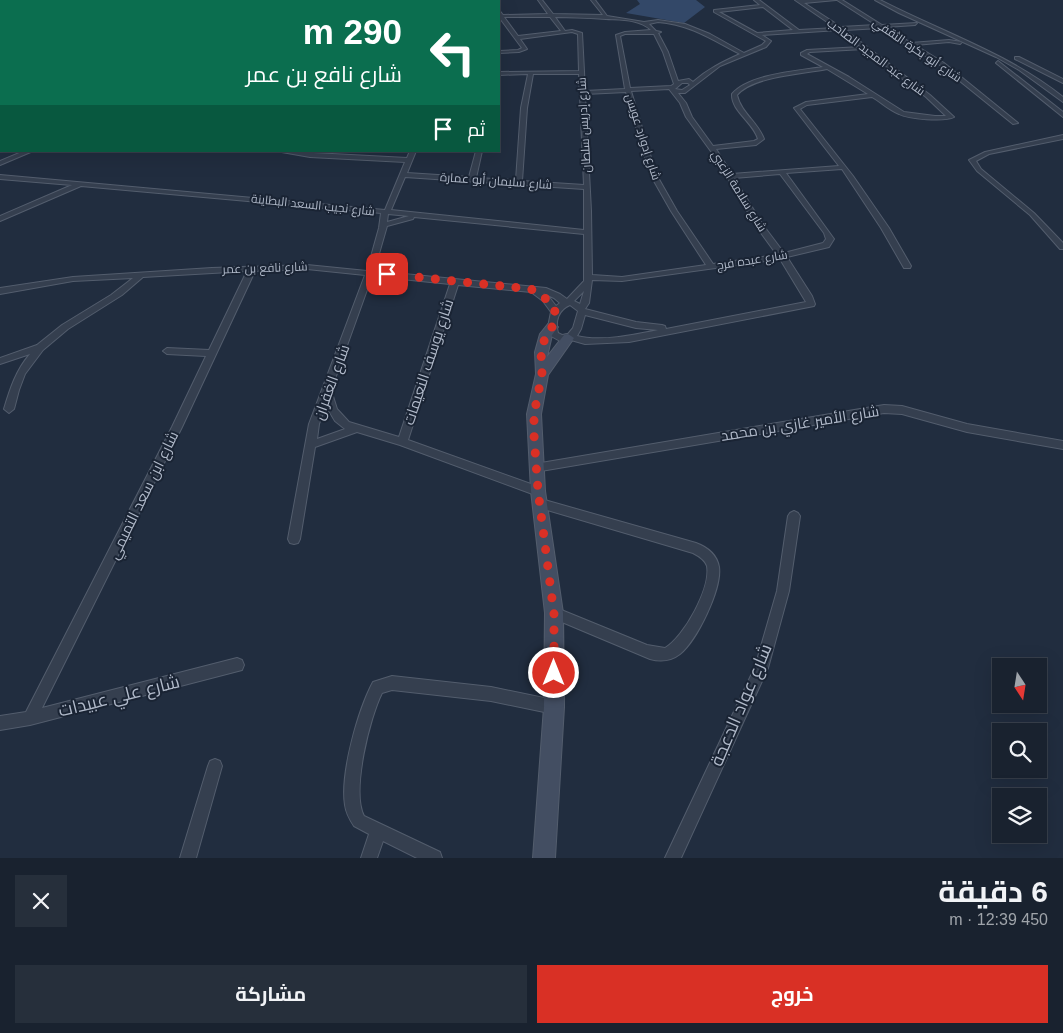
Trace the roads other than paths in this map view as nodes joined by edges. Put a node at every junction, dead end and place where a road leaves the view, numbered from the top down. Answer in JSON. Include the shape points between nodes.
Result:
{"nodes":[{"id":1,"x":540,"y":0,"type":"edge"},
{"id":2,"x":592,"y":0,"type":"edge"},
{"id":3,"x":756,"y":0,"type":"edge"},
{"id":4,"x":834,"y":0,"type":"edge"},
{"id":5,"x":839,"y":0,"type":"edge"},
{"id":6,"x":877,"y":0,"type":"edge"},
{"id":7,"x":889,"y":0,"type":"edge"},
{"id":8,"x":799,"y":1,"type":"edge"},
{"id":9,"x":763,"y":6,"type":"junction"},
{"id":10,"x":603,"y":15,"type":"junction"},
{"id":11,"x":500,"y":16,"type":"edge"},
{"id":12,"x":551,"y":16,"type":"junction"},
{"id":13,"x":580,"y":16,"type":"junction"},
{"id":14,"x":647,"y":23,"type":"junction"},
{"id":15,"x":915,"y":24,"type":"dead end"},
{"id":16,"x":881,"y":26,"type":"junction"},
{"id":17,"x":839,"y":28,"type":"junction"},
{"id":18,"x":797,"y":30,"type":"junction"},
{"id":19,"x":564,"y":32,"type":"junction"},
{"id":20,"x":657,"y":32,"type":"junction"},
{"id":21,"x":758,"y":34,"type":"junction"},
{"id":22,"x":517,"y":38,"type":"junction"},
{"id":23,"x":912,"y":44,"type":"junction"},
{"id":24,"x":989,"y":44,"type":"dead end"},
{"id":25,"x":864,"y":48,"type":"junction"},
{"id":26,"x":500,"y":52,"type":"edge"},
{"id":27,"x":743,"y":54,"type":"junction"},
{"id":28,"x":1013,"y":56,"type":"dead end"},
{"id":29,"x":826,"y":68,"type":"junction"},
{"id":30,"x":581,"y":72,"type":"junction"},
{"id":31,"x":500,"y":73,"type":"edge"},
{"id":32,"x":531,"y":73,"type":"junction"},
{"id":33,"x":674,"y":76,"type":"junction"},
{"id":34,"x":700,"y":78,"type":"junction"},
{"id":35,"x":685,"y":81,"type":"junction"},
{"id":36,"x":1063,"y":81,"type":"edge"},
{"id":37,"x":693,"y":85,"type":"junction"},
{"id":38,"x":674,"y":88,"type":"junction"},
{"id":39,"x":628,"y":90,"type":"junction"},
{"id":40,"x":685,"y":91,"type":"junction"},
{"id":41,"x":583,"y":93,"type":"junction"},
{"id":42,"x":872,"y":95,"type":"junction"},
{"id":43,"x":1063,"y":100,"type":"edge"},
{"id":44,"x":683,"y":103,"type":"junction"},
{"id":45,"x":1063,"y":115,"type":"edge"},
{"id":46,"x":1015,"y":122,"type":"dead end"},
{"id":47,"x":1063,"y":138,"type":"edge"},
{"id":48,"x":712,"y":148,"type":"junction"},
{"id":49,"x":28,"y":152,"type":"edge"},
{"id":50,"x":286,"y":152,"type":"edge"},
{"id":51,"x":413,"y":152,"type":"edge"},
{"id":52,"x":479,"y":152,"type":"edge"},
{"id":53,"x":341,"y":154,"type":"edge"},
{"id":54,"x":409,"y":160,"type":"junction"},
{"id":55,"x":3,"y":163,"type":"edge"},
{"id":56,"x":844,"y":167,"type":"junction"},
{"id":57,"x":781,"y":171,"type":"junction"},
{"id":58,"x":2,"y":173,"type":"edge"},
{"id":59,"x":404,"y":175,"type":"junction"},
{"id":60,"x":730,"y":176,"type":"junction"},
{"id":61,"x":472,"y":179,"type":"junction"},
{"id":62,"x":519,"y":183,"type":"junction"},
{"id":63,"x":81,"y":184,"type":"junction"},
{"id":64,"x":587,"y":187,"type":"junction"},
{"id":65,"x":387,"y":212,"type":"junction"},
{"id":66,"x":430,"y":216,"type":"junction"},
{"id":67,"x":0,"y":220,"type":"edge"},
{"id":68,"x":385,"y":226,"type":"junction"},
{"id":69,"x":586,"y":232,"type":"junction"},
{"id":70,"x":1063,"y":247,"type":"edge"},
{"id":71,"x":782,"y":256,"type":"junction"},
{"id":72,"x":907,"y":266,"type":"dead end"},
{"id":73,"x":710,"y":267,"type":"junction"},
{"id":74,"x":252,"y":269,"type":"junction"},
{"id":75,"x":370,"y":272,"type":"junction"},
{"id":76,"x":140,"y":275,"type":"junction"},
{"id":77,"x":588,"y":279,"type":"junction"},
{"id":78,"x":455,"y":282,"type":"junction"},
{"id":79,"x":531,"y":289,"type":"junction"},
{"id":80,"x":0,"y":291,"type":"edge"},
{"id":81,"x":567,"y":303,"type":"junction"},
{"id":82,"x":555,"y":310,"type":"junction"},
{"id":83,"x":581,"y":310,"type":"junction"},
{"id":84,"x":552,"y":327,"type":"junction"},
{"id":85,"x":673,"y":330,"type":"junction"},
{"id":86,"x":570,"y":337,"type":"junction"},
{"id":87,"x":38,"y":348,"type":"junction"},
{"id":88,"x":167,"y":351,"type":"dead end"},
{"id":89,"x":210,"y":353,"type":"junction"},
{"id":90,"x":0,"y":361,"type":"edge"},
{"id":91,"x":542,"y":374,"type":"junction"},
{"id":92,"x":327,"y":390,"type":"junction"},
{"id":93,"x":9,"y":409,"type":"dead end"},
{"id":94,"x":355,"y":429,"type":"junction"},
{"id":95,"x":402,"y":442,"type":"junction"},
{"id":96,"x":1063,"y":444,"type":"edge"},
{"id":97,"x":310,"y":445,"type":"junction"},
{"id":98,"x":535,"y":468,"type":"junction"},
{"id":99,"x":539,"y":498,"type":"junction"},
{"id":100,"x":794,"y":516,"type":"dead end"},
{"id":101,"x":294,"y":539,"type":"dead end"},
{"id":102,"x":554,"y":614,"type":"junction"},
{"id":103,"x":237,"y":665,"type":"dead end"},
{"id":104,"x":554,"y":707,"type":"junction"},
{"id":105,"x":30,"y":718,"type":"junction"},
{"id":106,"x":0,"y":723,"type":"edge"},
{"id":107,"x":215,"y":766,"type":"dead end"},
{"id":108,"x":378,"y":831,"type":"junction"},
{"id":109,"x":188,"y":858,"type":"edge"},
{"id":110,"x":369,"y":858,"type":"edge"},
{"id":111,"x":434,"y":858,"type":"edge"},
{"id":112,"x":544,"y":858,"type":"edge"},
{"id":113,"x":673,"y":858,"type":"edge"}],
"edges":[{"from":1,"to":12,"type":"street"},
{"from":2,"to":10,"type":"street"},
{"from":3,"to":9,"type":"street"},
{"from":4,"to":8,"type":"street"},
{"from":5,"to":16,"type":"street","name":"شارع أبو بكرة الثقفي"},
{"from":6,"to":43,"type":"street","via":[[1010,61]]},
{"from":7,"to":24,"type":"street"},
{"from":8,"to":17,"type":"street","name":"شارع عبد المجيد الصاحب"},
{"from":9,"to":18,"type":"street"},
{"from":9,"to":21,"type":"street","via":[[715,11]]},
{"from":10,"to":13,"type":"street"},
{"from":10,"to":13,"type":"street"},
{"from":10,"to":14,"type":"street"},
{"from":10,"to":14,"type":"street"},
{"from":11,"to":12,"type":"street"},
{"from":11,"to":22,"type":"street"},
{"from":12,"to":13,"type":"street"},
{"from":12,"to":19,"type":"street"},
{"from":14,"to":20,"type":"street"},
{"from":14,"to":27,"type":"street","via":[[691,26]]},
{"from":15,"to":16,"type":"street"},
{"from":16,"to":17,"type":"street"},
{"from":16,"to":23,"type":"street","name":"شارع أبو بكرة الثقفي"},
{"from":17,"to":18,"type":"street"},
{"from":17,"to":25,"type":"street","name":"شارع عبد المجيد الصاحب"},
{"from":18,"to":21,"type":"street"},
{"from":19,"to":22,"type":"street"},
{"from":19,"to":30,"type":"street","name":"شارع إدريس سلطان","via":[[580,33]]},
{"from":20,"to":33,"type":"street","name":"شارع سلامة الزعبي"},
{"from":20,"to":39,"type":"street","name":"شارع إدوارد عويس","via":[[618,35]]},
{"from":21,"to":27,"type":"street","via":[[769,43]]},
{"from":22,"to":26,"type":"street","via":[[525,49]]},
{"from":23,"to":45,"type":"street","via":[[954,41],[1004,64]]},
{"from":23,"to":46,"type":"street","name":"شارع أبو بكرة الثقفي","via":[[948,68]]},
{"from":25,"to":29,"type":"street","via":[[803,53]]},
{"from":25,"to":42,"type":"street","name":"شارع عبد المجيد الصاحب","via":[[928,96],[950,117],[906,115]]},
{"from":27,"to":34,"type":"street","via":[[718,65]]},
{"from":28,"to":36,"type":"street"},
{"from":29,"to":42,"type":"street"},
{"from":29,"to":48,"type":"street","via":[[750,83],[737,89],[734,95],[736,103],[761,139],[752,144]]},
{"from":30,"to":32,"type":"street"},
{"from":30,"to":41,"type":"street","name":"شارع إدريس سلطان"},
{"from":31,"to":32,"type":"street"},
{"from":32,"to":62,"type":"street","via":[[524,108]]},
{"from":33,"to":35,"type":"street"},
{"from":33,"to":38,"type":"street","name":"شارع سلامة الزعبي"},
{"from":34,"to":35,"type":"street"},
{"from":34,"to":37,"type":"street"},
{"from":35,"to":37,"type":"street"},
{"from":35,"to":38,"type":"street"},
{"from":37,"to":40,"type":"street"},
{"from":38,"to":39,"type":"street"},
{"from":38,"to":40,"type":"street"},
{"from":38,"to":44,"type":"street","name":"شارع سلامة الزعبي"},
{"from":39,"to":41,"type":"street"},
{"from":39,"to":73,"type":"street","name":"شارع إدوارد عويس","via":[[656,181]]},
{"from":40,"to":44,"type":"street"},
{"from":41,"to":64,"type":"street","name":"شارع إدريس سلطان"},
{"from":42,"to":56,"type":"street","via":[[797,108]]},
{"from":44,"to":48,"type":"street","name":"شارع سلامة الزعبي"},
{"from":47,"to":70,"type":"street","via":[[987,153],[972,160]]},
{"from":48,"to":60,"type":"street","name":"شارع سلامة الزعبي"},
{"from":49,"to":55,"type":"street"},
{"from":50,"to":53,"type":"street","via":[[310,156]]},
{"from":51,"to":54,"type":"street","name":"شارع الغفران"},
{"from":52,"to":61,"type":"street"},
{"from":53,"to":54,"type":"street"},
{"from":54,"to":59,"type":"street","name":"شارع الغفران"},
{"from":55,"to":58,"type":"street"},
{"from":56,"to":57,"type":"street"},
{"from":56,"to":72,"type":"street"},
{"from":57,"to":60,"type":"street"},
{"from":57,"to":71,"type":"street","name":"شارع عبده فرج","via":[[830,239],[826,245]]},
{"from":58,"to":63,"type":"street","name":"شارع نجيب السعد البطاينة"},
{"from":59,"to":61,"type":"street","name":"شارع سليمان أبو عمارة"},
{"from":59,"to":65,"type":"street","name":"شارع الغفران"},
{"from":60,"to":71,"type":"street","name":"شارع سلامة الزعبي"},
{"from":61,"to":62,"type":"street","name":"شارع سليمان أبو عمارة"},
{"from":62,"to":64,"type":"street","name":"شارع سليمان أبو عمارة"},
{"from":63,"to":65,"type":"street","name":"شارع نجيب السعد البطاينة"},
{"from":63,"to":67,"type":"street"},
{"from":64,"to":69,"type":"street","name":"شارع إدريس سلطان"},
{"from":65,"to":66,"type":"street","name":"شارع نجيب السعد البطاينة"},
{"from":65,"to":68,"type":"street","name":"شارع الغفران"},
{"from":66,"to":68,"type":"street","via":[[399,220]]},
{"from":66,"to":69,"type":"street","name":"شارع نجيب السعد البطاينة"},
{"from":68,"to":75,"type":"street","name":"شارع الغفران"},
{"from":69,"to":77,"type":"street","name":"شارع إدريس سلطان"},
{"from":71,"to":73,"type":"street","name":"شارع عبده فرج"},
{"from":71,"to":85,"type":"street","name":"شارع سلامة الزعبي","via":[[810,304]]},
{"from":73,"to":77,"type":"street","name":"شارع عبده فرج","via":[[622,279]]},
{"from":74,"to":75,"type":"street","name":"شارع نافع بن عمر","via":[[307,266]]},
{"from":74,"to":76,"type":"street","name":"شارع نافع بن عمر"},
{"from":74,"to":89,"type":"street","name":"شارع ابن سعد التميمي"},
{"from":75,"to":78,"type":"street","name":"شارع نافع بن عمر"},
{"from":75,"to":92,"type":"street","name":"شارع الغفران"},
{"from":76,"to":80,"type":"street","name":"شارع نافع بن عمر","via":[[73,279]]},
{"from":76,"to":87,"type":"street","via":[[124,291]]},
{"from":77,"to":81,"type":"street"},
{"from":77,"to":83,"type":"street","name":"شارع إدريس سلطان","via":[[587,298]]},
{"from":78,"to":79,"type":"street","name":"شارع نافع بن عمر"},
{"from":78,"to":95,"type":"street","name":"شارع يوسف النعيمات"},
{"from":79,"to":81,"type":"street","name":"شارع نافع بن عمر","via":[[552,294]]},
{"from":79,"to":82,"type":"street"},
{"from":81,"to":82,"type":"street"},
{"from":81,"to":83,"type":"street"},
{"from":82,"to":84,"type":"street"},
{"from":83,"to":85,"type":"street","via":[[636,326]]},
{"from":83,"to":86,"type":"street","via":[[576,332]]},
{"from":84,"to":86,"type":"street","via":[[556,336]]},
{"from":84,"to":91,"type":"street","via":[[541,352]]},
{"from":85,"to":86,"type":"street","via":[[612,340],[585,341]]},
{"from":86,"to":91,"type":"street"},
{"from":87,"to":90,"type":"street"},
{"from":87,"to":93,"type":"street","via":[[17,380]]},
{"from":88,"to":89,"type":"street"},
{"from":89,"to":105,"type":"street","name":"شارع ابن سعد التميمي","via":[[177,427]]},
{"from":91,"to":98,"type":"street","via":[[534,414]]},
{"from":92,"to":94,"type":"street","via":[[336,416]]},
{"from":92,"to":97,"type":"street","name":"شارع الغفران"},
{"from":94,"to":95,"type":"street"},
{"from":94,"to":97,"type":"street"},
{"from":95,"to":99,"type":"street"},
{"from":96,"to":98,"type":"street","name":"شارع الأمير غازي بن محمد","via":[[966,428],[902,410],[884,409]]},
{"from":97,"to":101,"type":"street","name":"شارع الغفران"},
{"from":98,"to":99,"type":"street"},
{"from":99,"to":102,"type":"street"},
{"from":99,"to":102,"type":"street","via":[[696,548],[705,553],[713,568],[712,580],[689,636],[667,654],[640,649]]},
{"from":100,"to":113,"type":"street","name":"شارع عواد الدعجة","via":[[783,591],[761,668]]},
{"from":102,"to":104,"type":"street"},
{"from":103,"to":105,"type":"street","name":"شارع علي عبيدات"},
{"from":104,"to":108,"type":"street","via":[[491,694],[392,682],[381,685],[370,706],[357,754],[352,800],[359,821]]},
{"from":104,"to":112,"type":"street"},
{"from":105,"to":106,"type":"street","name":"شارع علي عبيدات"},
{"from":107,"to":109,"type":"street"},
{"from":108,"to":110,"type":"street"},
{"from":108,"to":111,"type":"street"}]}
